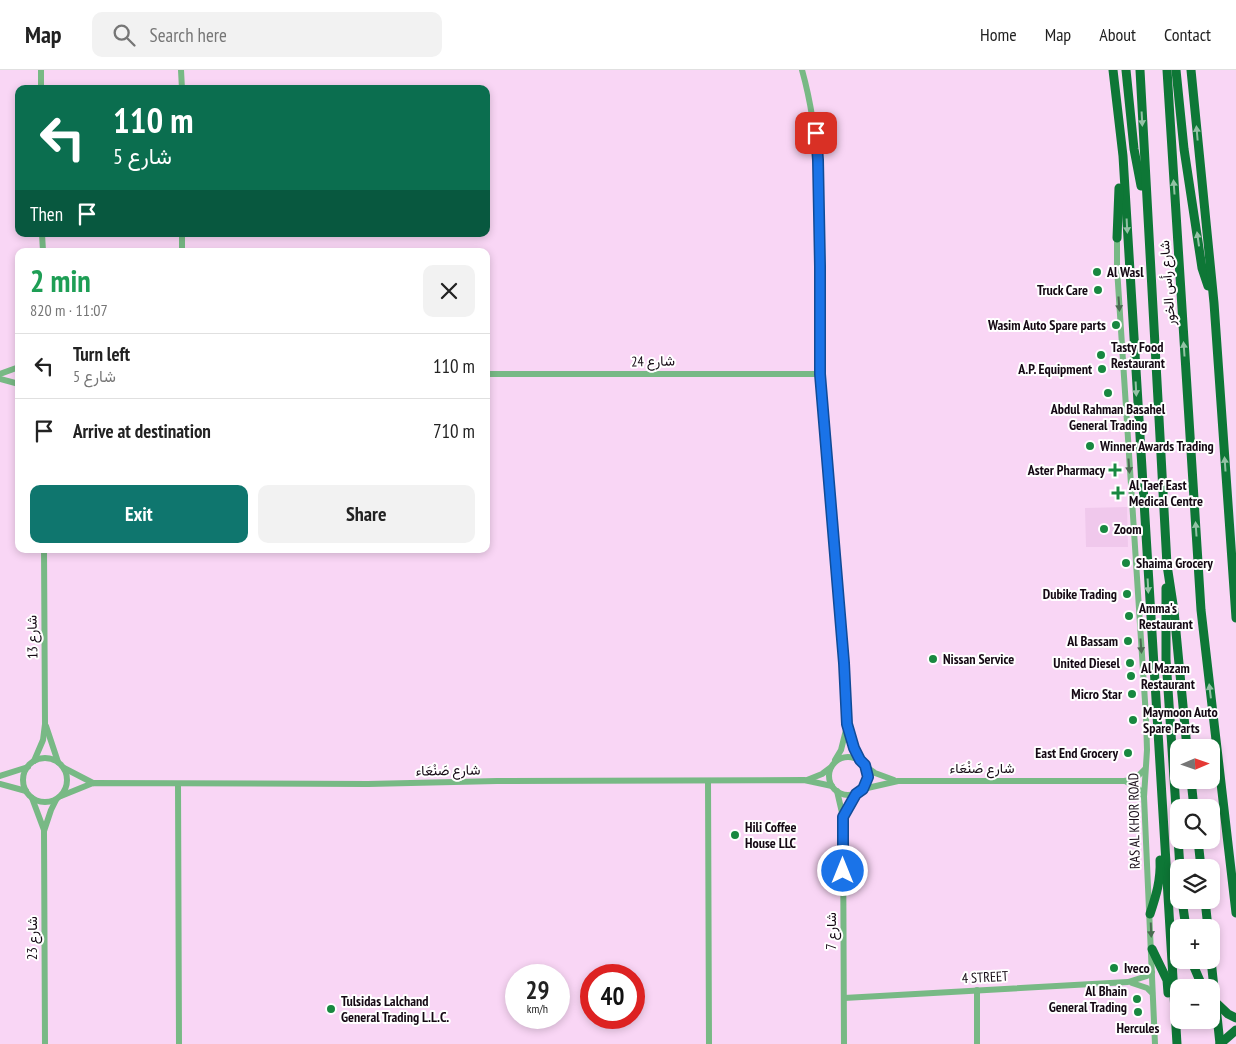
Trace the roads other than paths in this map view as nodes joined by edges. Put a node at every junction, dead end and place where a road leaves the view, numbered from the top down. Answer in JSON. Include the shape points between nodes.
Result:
{"nodes":[{"id":1,"x":41,"y":70,"type":"edge"},
{"id":2,"x":182,"y":70,"type":"edge"},
{"id":3,"x":802,"y":70,"type":"edge"},
{"id":4,"x":1113,"y":70,"type":"edge"},
{"id":5,"x":1126,"y":70,"type":"edge"},
{"id":6,"x":1140,"y":70,"type":"edge"},
{"id":7,"x":1167,"y":70,"type":"edge"},
{"id":8,"x":1176,"y":70,"type":"edge"},
{"id":9,"x":1191,"y":70,"type":"edge"},
{"id":10,"x":41,"y":85,"type":"edge"},
{"id":11,"x":182,"y":85,"type":"edge"},
{"id":12,"x":1119,"y":125,"type":"junction"},
{"id":13,"x":1148,"y":224,"type":"junction"},
{"id":14,"x":1117,"y":238,"type":"joint"},
{"id":15,"x":1214,"y":303,"type":"junction"},
{"id":16,"x":15,"y":368,"type":"edge"},
{"id":17,"x":0,"y":374,"type":"edge"},
{"id":18,"x":490,"y":374,"type":"edge"},
{"id":19,"x":820,"y":374,"type":"junction"},
{"id":20,"x":0,"y":378,"type":"edge"},
{"id":21,"x":15,"y":383,"type":"edge"},
{"id":22,"x":44,"y":553,"type":"edge"},
{"id":23,"x":1167,"y":565,"type":"junction"},
{"id":24,"x":1234,"y":592,"type":"junction"},
{"id":25,"x":1236,"y":604,"type":"edge"},
{"id":26,"x":1236,"y":618,"type":"edge"},
{"id":27,"x":46,"y":724,"type":"junction"},
{"id":28,"x":847,"y":724,"type":"junction"},
{"id":29,"x":1186,"y":739,"type":"edge"},
{"id":30,"x":1159,"y":760,"type":"junction"},
{"id":31,"x":34,"y":761,"type":"junction"},
{"id":32,"x":58,"y":762,"type":"junction"},
{"id":33,"x":862,"y":763,"type":"junction"},
{"id":34,"x":832,"y":765,"type":"junction"},
{"id":35,"x":28,"y":766,"type":"junction"},
{"id":36,"x":64,"y":768,"type":"junction"},
{"id":37,"x":1145,"y":768,"type":"junction"},
{"id":38,"x":0,"y":776,"type":"edge"},
{"id":39,"x":804,"y":780,"type":"junction"},
{"id":40,"x":898,"y":780,"type":"junction"},
{"id":41,"x":708,"y":781,"type":"junction"},
{"id":42,"x":1125,"y":781,"type":"junction"},
{"id":43,"x":93,"y":783,"type":"junction"},
{"id":44,"x":0,"y":784,"type":"edge"},
{"id":45,"x":178,"y":784,"type":"junction"},
{"id":46,"x":834,"y":789,"type":"junction"},
{"id":47,"x":863,"y":789,"type":"junction"},
{"id":48,"x":26,"y":791,"type":"junction"},
{"id":49,"x":856,"y":794,"type":"junction"},
{"id":50,"x":1144,"y":797,"type":"junction"},
{"id":51,"x":32,"y":798,"type":"junction"},
{"id":52,"x":58,"y":798,"type":"junction"},
{"id":53,"x":843,"y":817,"type":"junction"},
{"id":54,"x":44,"y":831,"type":"junction"},
{"id":55,"x":1179,"y":859,"type":"edge"},
{"id":56,"x":1236,"y":913,"type":"edge"},
{"id":57,"x":1150,"y":914,"type":"junction"},
{"id":58,"x":1152,"y":949,"type":"junction"},
{"id":59,"x":1212,"y":969,"type":"edge"},
{"id":60,"x":1152,"y":972,"type":"junction"},
{"id":61,"x":1173,"y":979,"type":"edge"},
{"id":62,"x":1128,"y":982,"type":"junction"},
{"id":63,"x":977,"y":990,"type":"junction"},
{"id":64,"x":1152,"y":993,"type":"junction"},
{"id":65,"x":844,"y":998,"type":"junction"},
{"id":66,"x":1170,"y":1005,"type":"edge"},
{"id":67,"x":1220,"y":1006,"type":"edge"},
{"id":68,"x":1236,"y":1018,"type":"edge"},
{"id":69,"x":1176,"y":1029,"type":"edge"},
{"id":70,"x":1236,"y":1030,"type":"edge"},
{"id":71,"x":46,"y":1044,"type":"edge"},
{"id":72,"x":179,"y":1044,"type":"edge"},
{"id":73,"x":710,"y":1044,"type":"edge"},
{"id":74,"x":844,"y":1044,"type":"edge"},
{"id":75,"x":977,"y":1044,"type":"edge"},
{"id":76,"x":1155,"y":1044,"type":"edge"},
{"id":77,"x":1177,"y":1044,"type":"edge"},
{"id":78,"x":1220,"y":1044,"type":"edge"}],
"edges":[{"from":1,"to":10,"type":"street"},
{"from":2,"to":11,"type":"street"},
{"from":3,"to":19,"type":"street","via":[[811,106],[818,160]]},
{"from":4,"to":12,"type":"highway"},
{"from":5,"to":13,"type":"highway","via":[[1134,148]]},
{"from":6,"to":13,"type":"highway","name":"شارع رأس الخور","one_way":true},
{"from":56,"to":7,"type":"highway","name":"شارع رأس الخور","one_way":true,"via":[[1202,610]]},
{"from":15,"to":8,"type":"highway","one_way":true,"via":[[1202,268]]},
{"from":15,"to":9,"type":"highway","one_way":true},
{"from":12,"to":14,"type":"highway"},
{"from":12,"to":30,"type":"highway","one_way":true},
{"from":13,"to":23,"type":"highway","name":"شارع رأس الخور"},
{"from":14,"to":37,"type":"street","name":"RAS AL KHOR ROAD","one_way":true,"via":[[1146,718]]},
{"from":24,"to":15,"type":"highway","one_way":true},
{"from":16,"to":17,"type":"street"},
{"from":18,"to":19,"type":"street","name":"شارع 24"},
{"from":19,"to":28,"type":"street"},
{"from":20,"to":21,"type":"street"},
{"from":22,"to":27,"type":"street","name":"شارع 13"},
{"from":23,"to":29,"type":"highway","name":"شارع رأس الخور"},
{"from":23,"to":55,"type":"highway","via":[[1166,659]]},
{"from":24,"to":25,"type":"highway"},
{"from":24,"to":26,"type":"highway"},
{"from":27,"to":31,"type":"street","name":"شارع 13"},
{"from":27,"to":32,"type":"street","name":"شارع 13"},
{"from":28,"to":33,"type":"street"},
{"from":28,"to":34,"type":"street","via":[[841,750]]},
{"from":30,"to":57,"type":"highway","via":[[1160,879]]},
{"from":30,"to":61,"type":"highway"},
{"from":31,"to":32,"type":"street","via":[[46,758]]},
{"from":31,"to":35,"type":"street"},
{"from":32,"to":36,"type":"street"},
{"from":33,"to":34,"type":"street","via":[[847,756]]},
{"from":33,"to":40,"type":"street","name":"شارع صَنْعَاء","via":[[875,773]]},
{"from":33,"to":47,"type":"street","via":[[868,777]]},
{"from":34,"to":39,"type":"street","name":"شارع صَنْعَاء"},
{"from":34,"to":46,"type":"street","via":[[829,774]]},
{"from":35,"to":38,"type":"street"},
{"from":35,"to":48,"type":"street","via":[[24,774]]},
{"from":36,"to":43,"type":"street","name":"شارع صَنْعَاء"},
{"from":36,"to":52,"type":"street","via":[[66,789]]},
{"from":37,"to":42,"type":"street","via":[[1137,777]]},
{"from":37,"to":50,"type":"street","name":"RAS AL KHOR ROAD"},
{"from":39,"to":41,"type":"street","name":"شارع صَنْعَاء"},
{"from":39,"to":46,"type":"street","name":"شارع صَنْعَاء"},
{"from":40,"to":42,"type":"street","name":"شارع صَنْعَاء"},
{"from":40,"to":47,"type":"street","name":"شارع صَنْعَاء"},
{"from":41,"to":45,"type":"street","name":"شارع صَنْعَاء"},
{"from":41,"to":73,"type":"street"},
{"from":42,"to":50,"type":"street"},
{"from":43,"to":45,"type":"street","name":"شارع صَنْعَاء"},
{"from":43,"to":52,"type":"street","name":"شارع صَنْعَاء"},
{"from":44,"to":48,"type":"street"},
{"from":45,"to":72,"type":"street"},
{"from":46,"to":49,"type":"street","via":[[846,795]]},
{"from":46,"to":53,"type":"street","name":"شارع 7"},
{"from":47,"to":49,"type":"street"},
{"from":48,"to":51,"type":"street"},
{"from":49,"to":53,"type":"street","name":"شارع 7"},
{"from":50,"to":57,"type":"street","name":"RAS AL KHOR ROAD"},
{"from":51,"to":52,"type":"street","via":[[44,802]]},
{"from":51,"to":54,"type":"street","name":"شارع 23"},
{"from":52,"to":54,"type":"street","name":"شارع 23","via":[[50,810]]},
{"from":53,"to":65,"type":"street","name":"شارع 7"},
{"from":54,"to":71,"type":"street","name":"شارع 23"},
{"from":57,"to":58,"type":"street","name":"RAS AL KHOR ROAD","one_way":true},
{"from":58,"to":60,"type":"street","name":"RAS AL KHOR ROAD"},
{"from":58,"to":66,"type":"highway","via":[[1167,980]]},
{"from":59,"to":78,"type":"highway"},
{"from":60,"to":62,"type":"street","name":"4 STREET"},
{"from":60,"to":64,"type":"street","name":"RAS AL KHOR ROAD"},
{"from":62,"to":63,"type":"street","name":"4 STREET"},
{"from":62,"to":64,"type":"street","name":"4 STREET"},
{"from":63,"to":65,"type":"street","name":"4 STREET"},
{"from":63,"to":75,"type":"street"},
{"from":64,"to":76,"type":"street","name":"RAS AL KHOR ROAD"},
{"from":65,"to":74,"type":"street","name":"شارع 7"},
{"from":67,"to":68,"type":"highway","bridge":true},
{"from":69,"to":77,"type":"highway"},
{"from":70,"to":78,"type":"highway"}]}
